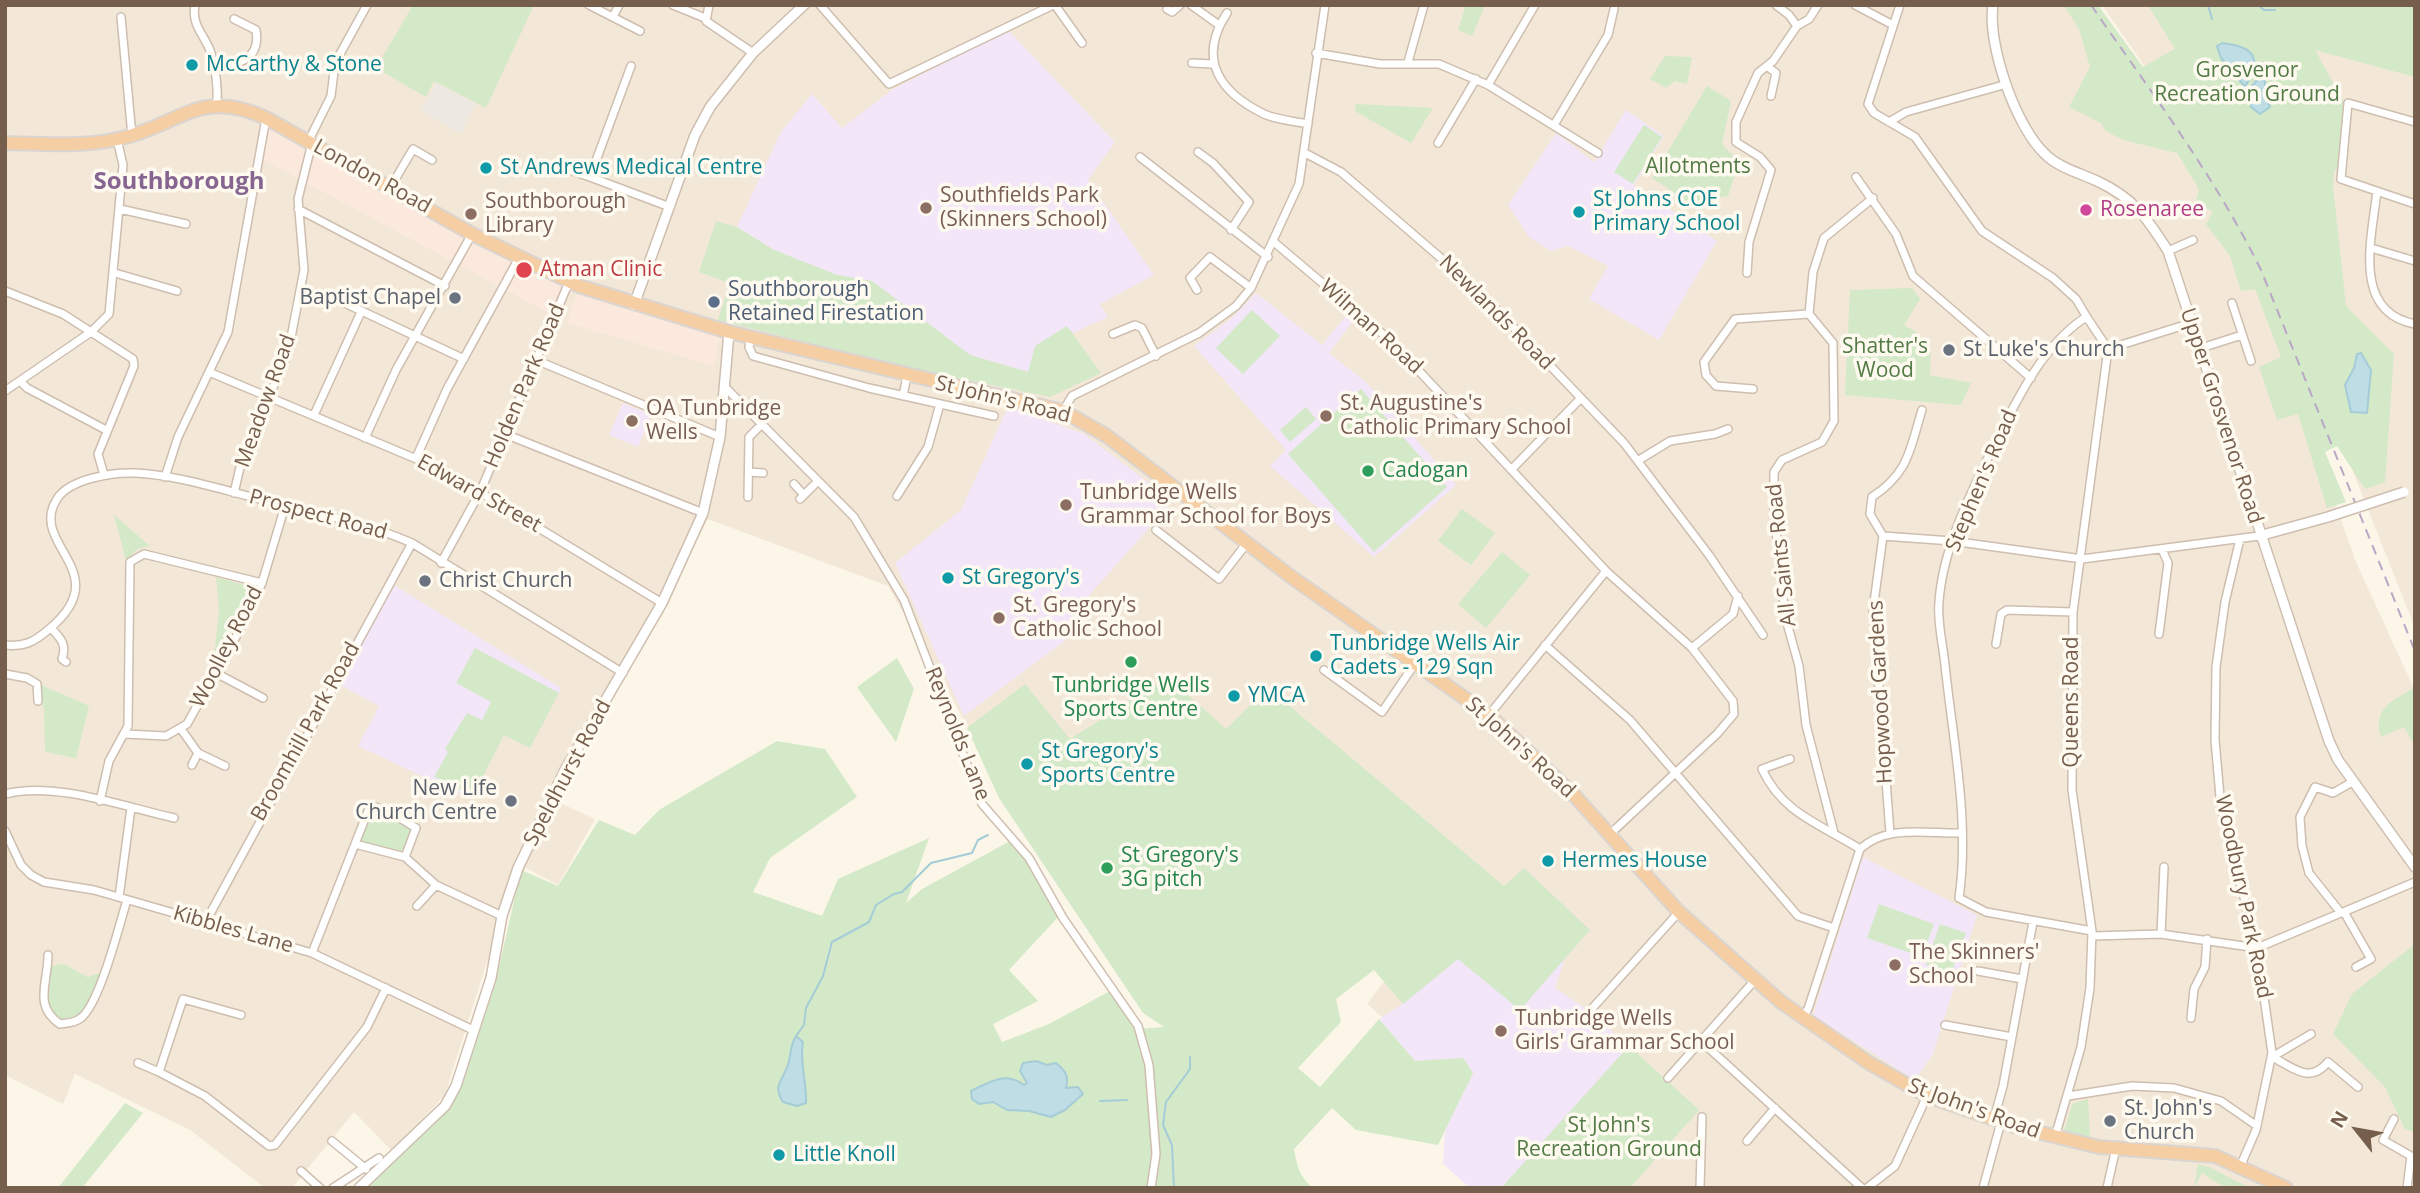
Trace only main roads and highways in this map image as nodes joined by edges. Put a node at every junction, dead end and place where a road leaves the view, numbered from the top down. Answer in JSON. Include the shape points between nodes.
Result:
{"nodes":[{"id":1,"x":5,"y":143,"type":"edge"},
{"id":2,"x":729,"y":332,"type":"joint"},
{"id":3,"x":2286,"y":1188,"type":"edge"}],
"edges":[{"from":1,"to":2,"type":"highway","name":"London Road","via":[[84,144],[117,139],[183,114],[217,105],[233,106],[266,118],[472,234],[569,282]]},
{"from":2,"to":3,"type":"highway","name":"St John's Road","via":[[1063,411],[1107,436],[1247,543],[1489,715],[1574,795],[1679,912],[1755,979],[1868,1063],[1927,1096],[2054,1137],[2116,1148],[2215,1156]]}]}
